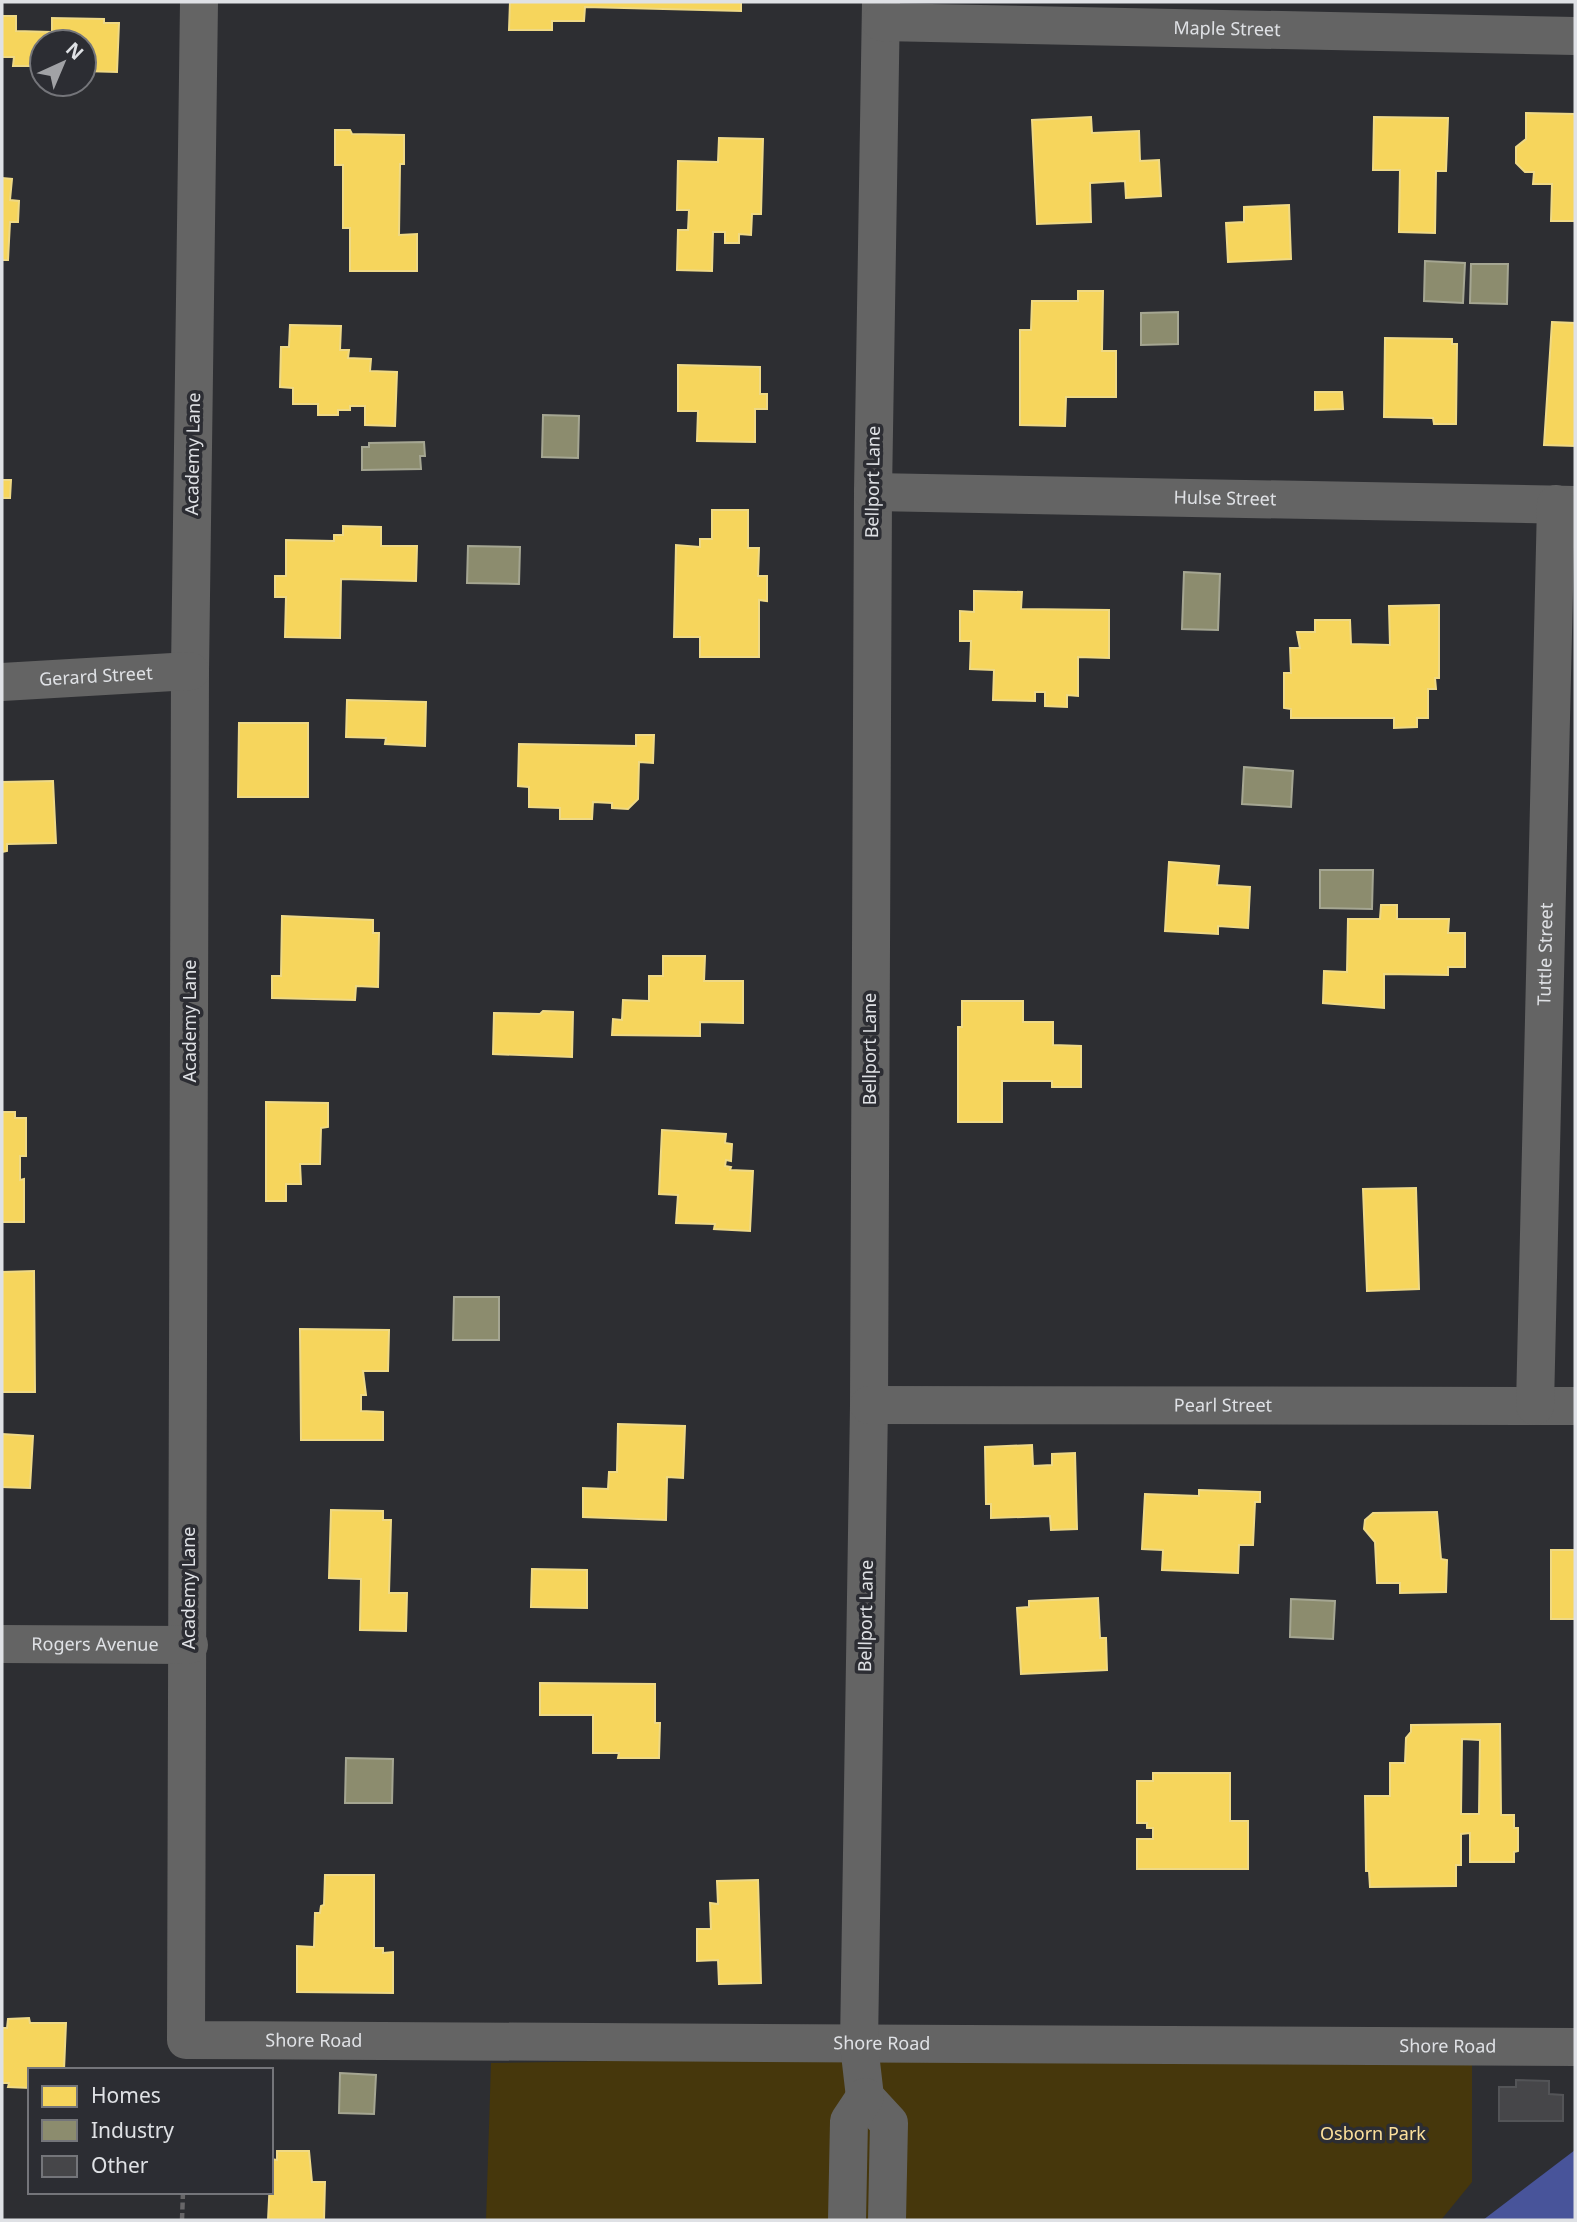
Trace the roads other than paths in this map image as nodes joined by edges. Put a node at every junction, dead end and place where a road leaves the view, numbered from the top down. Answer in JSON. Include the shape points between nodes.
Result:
{"nodes":[{"id":1,"x":199,"y":2,"type":"edge"},
{"id":2,"x":881,"y":12,"type":"edge"},
{"id":3,"x":1575,"y":36,"type":"edge"},
{"id":4,"x":873,"y":492,"type":"junction"},
{"id":5,"x":1565,"y":504,"type":"edge"},
{"id":6,"x":190,"y":671,"type":"junction"},
{"id":7,"x":2,"y":682,"type":"edge"},
{"id":8,"x":869,"y":1405,"type":"junction"},
{"id":9,"x":1535,"y":1406,"type":"junction"},
{"id":10,"x":1575,"y":1406,"type":"edge"},
{"id":11,"x":2,"y":1644,"type":"edge"},
{"id":12,"x":189,"y":1645,"type":"junction"},
{"id":13,"x":186,"y":2040,"type":"joint"},
{"id":14,"x":859,"y":2045,"type":"junction"},
{"id":15,"x":1575,"y":2047,"type":"edge"},
{"id":16,"x":865,"y":2097,"type":"junction"},
{"id":17,"x":847,"y":2220,"type":"edge"},
{"id":18,"x":887,"y":2220,"type":"edge"}],
"edges":[{"from":1,"to":6,"type":"street","name":"Academy Lane"},
{"from":2,"to":3,"type":"street","name":"Maple Street"},
{"from":2,"to":4,"type":"street","name":"Bellport Lane"},
{"from":4,"to":5,"type":"street","name":"Hulse Street"},
{"from":4,"to":8,"type":"street","name":"Bellport Lane"},
{"from":5,"to":9,"type":"street","name":"Tuttle Street"},
{"from":6,"to":7,"type":"street","name":"Gerard Street"},
{"from":6,"to":12,"type":"street","name":"Academy Lane"},
{"from":8,"to":9,"type":"street","name":"Pearl Street"},
{"from":8,"to":14,"type":"street","name":"Bellport Lane"},
{"from":9,"to":10,"type":"street","name":"Pearl Street"},
{"from":11,"to":12,"type":"street","name":"Rogers Avenue"},
{"from":12,"to":13,"type":"street","name":"Academy Lane"},
{"from":13,"to":14,"type":"street","name":"Shore Road"},
{"from":14,"to":15,"type":"street","name":"Shore Road"},
{"from":14,"to":16,"type":"street","name":"Bellport Lane"},
{"from":16,"to":17,"type":"street","via":[[849,2121]]},
{"from":16,"to":18,"type":"street","via":[[889,2123]]}]}
